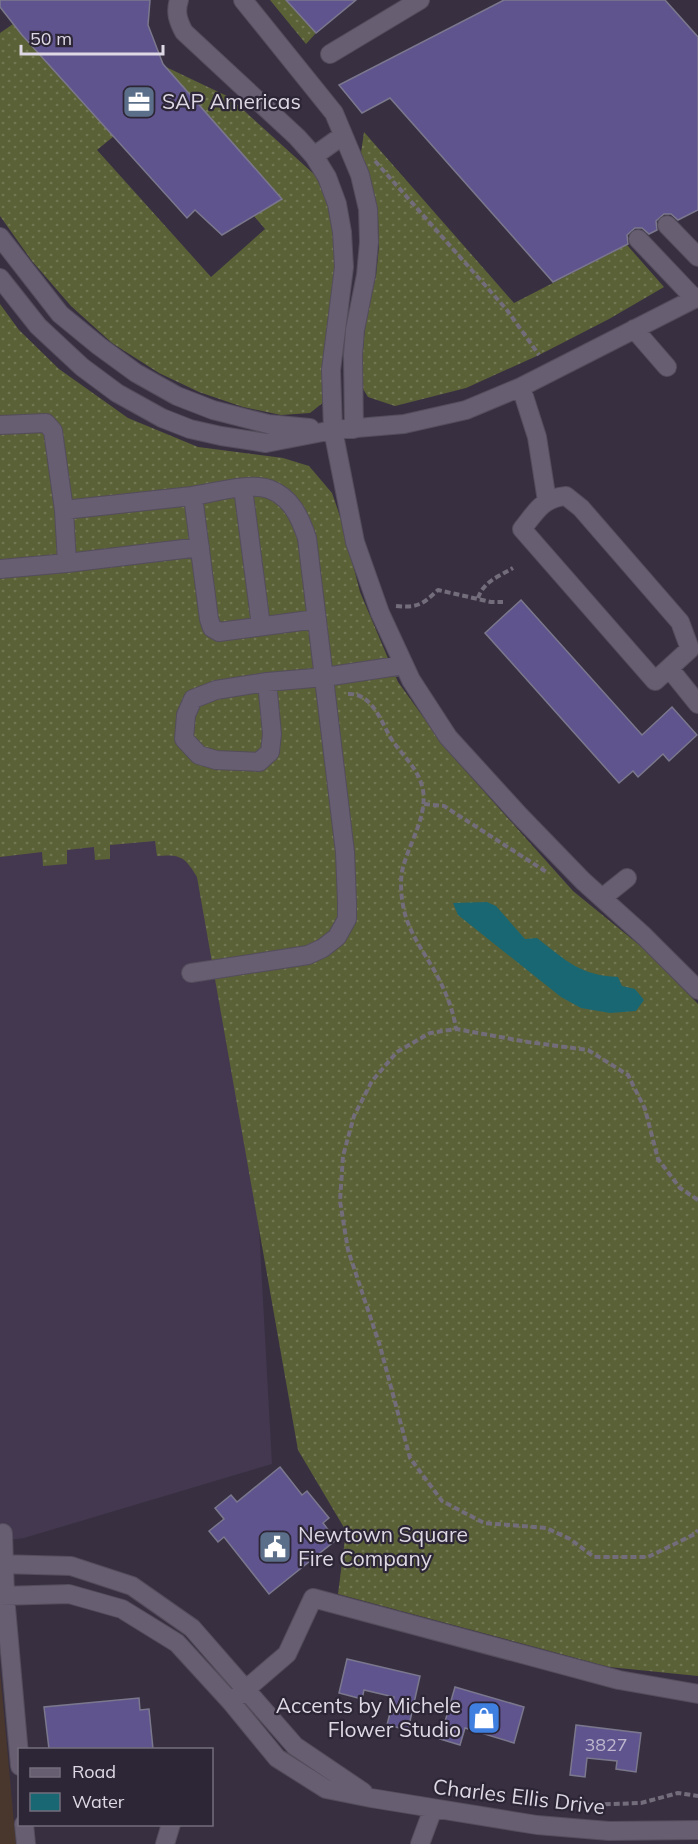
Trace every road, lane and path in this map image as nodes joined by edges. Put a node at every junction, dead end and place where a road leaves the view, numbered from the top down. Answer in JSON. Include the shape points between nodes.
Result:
{"nodes":[{"id":1,"x":179,"y":0,"type":"edge"},
{"id":2,"x":243,"y":0,"type":"edge"},
{"id":3,"x":420,"y":0,"type":"edge"},
{"id":4,"x":330,"y":54,"type":"dead end"},
{"id":5,"x":342,"y":136,"type":"junction"},
{"id":6,"x":314,"y":156,"type":"junction"},
{"id":7,"x":374,"y":159,"type":"dead end"},
{"id":8,"x":667,"y":225,"type":"dead end"},
{"id":9,"x":0,"y":237,"type":"edge"},
{"id":10,"x":638,"y":239,"type":"dead end"},
{"id":11,"x":698,"y":257,"type":"edge"},
{"id":12,"x":0,"y":278,"type":"edge"},
{"id":13,"x":697,"y":298,"type":"edge"},
{"id":14,"x":634,"y":329,"type":"junction"},
{"id":15,"x":538,"y":355,"type":"dead end"},
{"id":16,"x":667,"y":367,"type":"dead end"},
{"id":17,"x":521,"y":387,"type":"junction"},
{"id":18,"x":0,"y":425,"type":"edge"},
{"id":19,"x":354,"y":429,"type":"junction"},
{"id":20,"x":333,"y":430,"type":"junction"},
{"id":21,"x":243,"y":488,"type":"junction"},
{"id":22,"x":194,"y":496,"type":"junction"},
{"id":23,"x":547,"y":501,"type":"junction"},
{"id":24,"x":64,"y":510,"type":"junction"},
{"id":25,"x":200,"y":547,"type":"junction"},
{"id":26,"x":67,"y":563,"type":"junction"},
{"id":27,"x":513,"y":568,"type":"dead end"},
{"id":28,"x":0,"y":569,"type":"edge"},
{"id":29,"x":478,"y":598,"type":"junction"},
{"id":30,"x":503,"y":602,"type":"dead end"},
{"id":31,"x":377,"y":605,"type":"junction"},
{"id":32,"x":317,"y":619,"type":"junction"},
{"id":33,"x":261,"y":626,"type":"junction"},
{"id":34,"x":694,"y":654,"type":"edge"},
{"id":35,"x":404,"y":664,"type":"junction"},
{"id":36,"x":669,"y":668,"type":"junction"},
{"id":37,"x":267,"y":682,"type":"junction"},
{"id":38,"x":326,"y":686,"type":"junction"},
{"id":39,"x":698,"y":705,"type":"edge"},
{"id":40,"x":424,"y":804,"type":"junction"},
{"id":41,"x":553,"y":877,"type":"dead end"},
{"id":42,"x":627,"y":878,"type":"dead end"},
{"id":43,"x":602,"y":898,"type":"junction"},
{"id":44,"x":191,"y":974,"type":"dead end"},
{"id":45,"x":698,"y":990,"type":"edge"},
{"id":46,"x":456,"y":1029,"type":"junction"},
{"id":47,"x":698,"y":1200,"type":"edge"},
{"id":48,"x":698,"y":1530,"type":"edge"},
{"id":49,"x":3,"y":1533,"type":"dead end"},
{"id":50,"x":2,"y":1564,"type":"edge"},
{"id":51,"x":3,"y":1596,"type":"edge"},
{"id":52,"x":246,"y":1689,"type":"junction"},
{"id":53,"x":698,"y":1694,"type":"edge"},
{"id":54,"x":231,"y":1702,"type":"junction"},
{"id":55,"x":18,"y":1748,"type":"edge"},
{"id":56,"x":698,"y":1796,"type":"edge"},
{"id":57,"x":371,"y":1798,"type":"junction"},
{"id":58,"x":433,"y":1809,"type":"junction"},
{"id":59,"x":566,"y":1809,"type":"dead end"},
{"id":60,"x":24,"y":1826,"type":"edge"},
{"id":61,"x":698,"y":1830,"type":"edge"},
{"id":62,"x":609,"y":1838,"type":"edge"},
{"id":63,"x":26,"y":1844,"type":"edge"},
{"id":64,"x":420,"y":1844,"type":"edge"}],
"edges":[{"from":1,"to":6,"type":"street","via":[[178,22],[184,32]]},
{"from":2,"to":5,"type":"street","via":[[334,113]]},
{"from":3,"to":4,"type":"street"},
{"from":5,"to":6,"type":"street"},
{"from":5,"to":19,"type":"street","via":[[360,175],[369,231],[366,275],[353,347]]},
{"from":6,"to":20,"type":"street","via":[[337,204],[342,232],[344,267],[331,370]]},
{"from":7,"to":15,"type":"path","via":[[507,310]]},
{"from":8,"to":11,"type":"street"},
{"from":9,"to":20,"type":"street","via":[[60,314],[146,379],[213,410],[267,424]]},
{"from":10,"to":13,"type":"street"},
{"from":12,"to":20,"type":"street","via":[[38,326],[82,367],[117,393],[162,418],[190,429],[266,443]]},
{"from":13,"to":14,"type":"street"},
{"from":14,"to":16,"type":"street"},
{"from":14,"to":17,"type":"street"},
{"from":17,"to":19,"type":"street","via":[[466,410],[404,424]]},
{"from":17,"to":23,"type":"street","via":[[537,437]]},
{"from":18,"to":24,"type":"street","via":[[46,423],[53,431]]},
{"from":19,"to":20,"type":"street"},
{"from":20,"to":31,"type":"street","via":[[355,542]]},
{"from":21,"to":22,"type":"street"},
{"from":21,"to":32,"type":"street","via":[[268,489],[288,502],[301,518]]},
{"from":21,"to":33,"type":"street"},
{"from":22,"to":24,"type":"street"},
{"from":22,"to":25,"type":"street"},
{"from":23,"to":34,"type":"street","via":[[566,496],[581,508],[680,622]]},
{"from":23,"to":36,"type":"street","via":[[522,529],[655,681]]},
{"from":24,"to":26,"type":"street"},
{"from":25,"to":26,"type":"street"},
{"from":25,"to":33,"type":"street","via":[[212,628],[219,632]]},
{"from":26,"to":28,"type":"street"},
{"from":27,"to":29,"type":"path","via":[[490,581]]},
{"from":29,"to":30,"type":"path"},
{"from":29,"to":31,"type":"path","via":[[438,590],[413,608]]},
{"from":31,"to":35,"type":"street"},
{"from":32,"to":33,"type":"street"},
{"from":32,"to":38,"type":"street"},
{"from":34,"to":36,"type":"street"},
{"from":35,"to":38,"type":"street"},
{"from":35,"to":43,"type":"street","via":[[448,737]]},
{"from":36,"to":39,"type":"street"},
{"from":37,"to":37,"type":"street","via":[[272,734],[270,752],[259,762],[199,755],[184,739],[192,699],[216,690]]},
{"from":37,"to":38,"type":"street"},
{"from":38,"to":40,"type":"path","via":[[365,698],[377,712],[390,737],[412,763],[423,788]]},
{"from":38,"to":44,"type":"street","via":[[345,852],[347,920],[337,937],[308,955]]},
{"from":40,"to":41,"type":"path","via":[[444,806]]},
{"from":40,"to":46,"type":"path","via":[[403,866],[404,912],[453,1011]]},
{"from":42,"to":43,"type":"street"},
{"from":43,"to":45,"type":"street"},
{"from":46,"to":47,"type":"path","via":[[588,1050],[628,1075],[645,1109],[658,1159],[680,1188]]},
{"from":46,"to":48,"type":"path","via":[[430,1033],[397,1052],[372,1081],[354,1116],[343,1156],[340,1201],[348,1250],[380,1346],[410,1458],[442,1501],[484,1523],[546,1528],[594,1557],[648,1557]]},
{"from":49,"to":50,"type":"street"},
{"from":50,"to":51,"type":"street"},
{"from":50,"to":52,"type":"street","name":"Charles Ellis Drive","via":[[71,1566],[132,1587],[192,1628]]},
{"from":51,"to":54,"type":"street","name":"Charles Ellis Drive","via":[[69,1594],[122,1610],[177,1643]]},
{"from":51,"to":55,"type":"street"},
{"from":52,"to":53,"type":"street","via":[[287,1654],[313,1598],[619,1680]]},
{"from":52,"to":54,"type":"street"},
{"from":52,"to":57,"type":"street","name":"Charles Ellis Drive","via":[[295,1746]]},
{"from":54,"to":57,"type":"street","name":"Charles Ellis Drive","via":[[277,1758],[326,1789]]},
{"from":56,"to":59,"type":"path","via":[[678,1792],[641,1803]]},
{"from":57,"to":58,"type":"street","name":"Charles Ellis Drive"},
{"from":58,"to":62,"type":"street","name":"Charles Ellis Drive"},
{"from":58,"to":64,"type":"street"},
{"from":60,"to":63,"type":"street"},
{"from":61,"to":62,"type":"street","name":"Charles Ellis Drive"}]}
